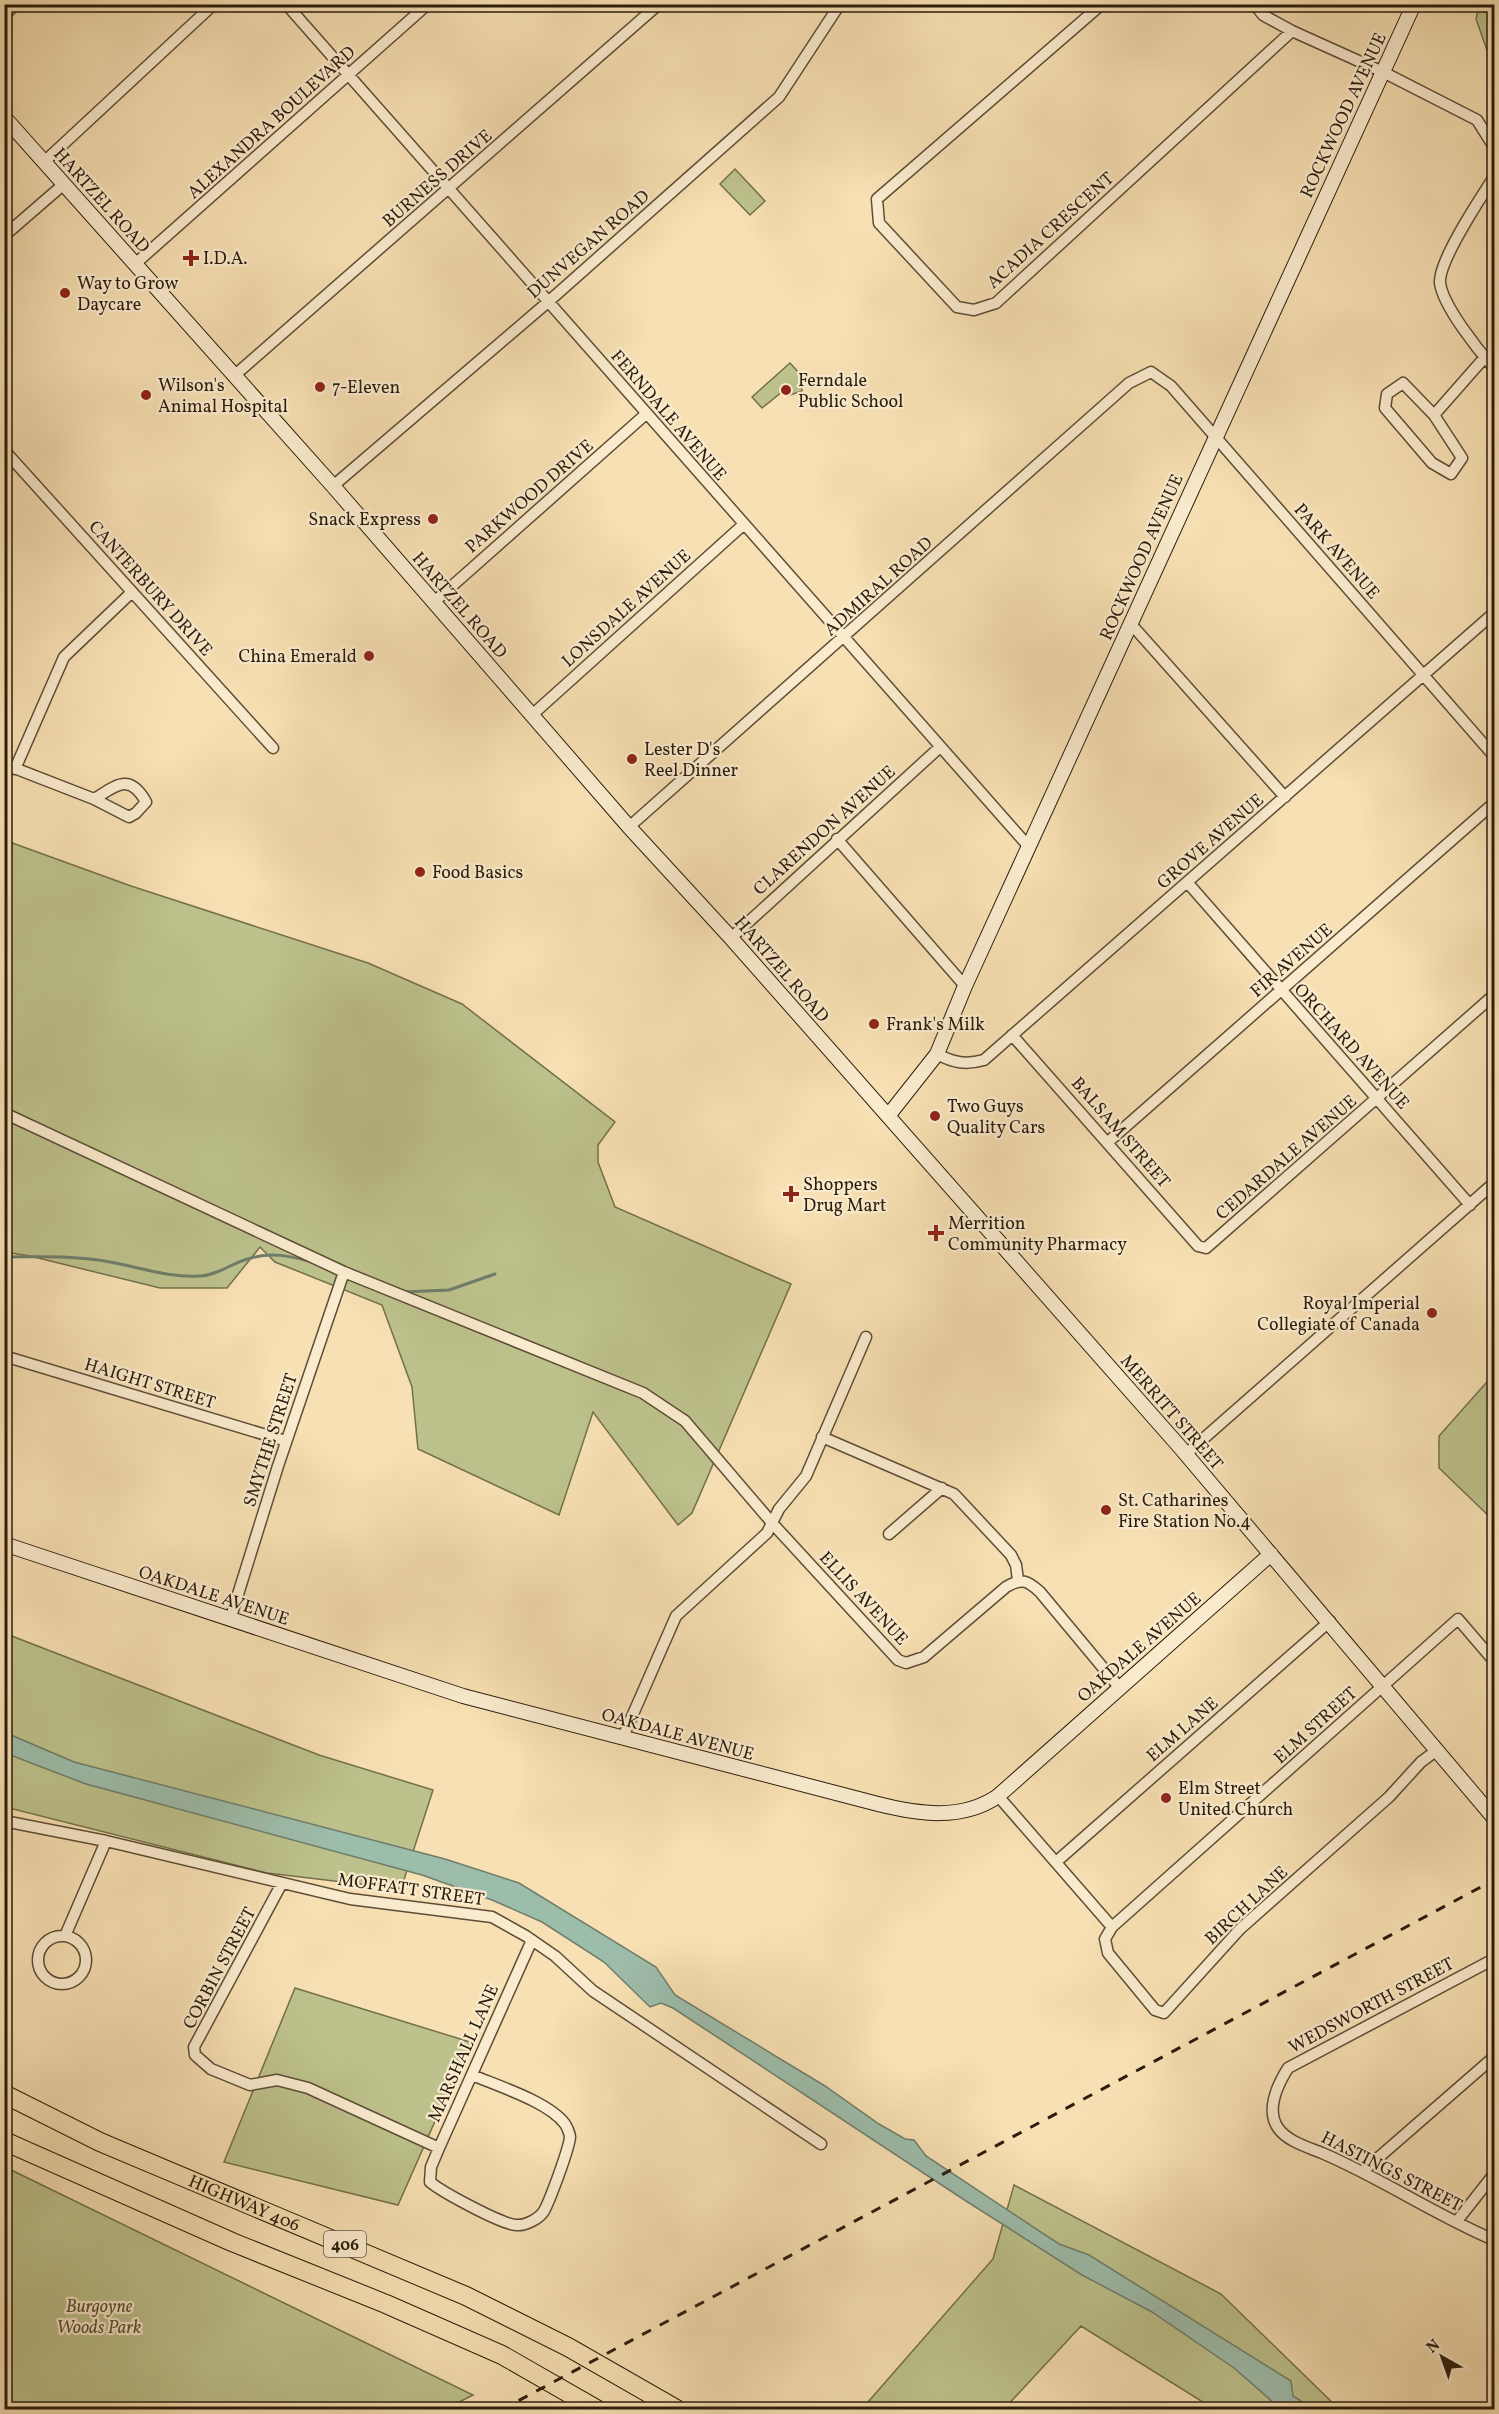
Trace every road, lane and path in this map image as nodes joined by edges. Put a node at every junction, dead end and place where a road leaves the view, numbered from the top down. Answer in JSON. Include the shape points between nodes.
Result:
{"nodes":[{"id":1,"x":16,"y":4,"type":"edge"},
{"id":2,"x":214,"y":4,"type":"edge"},
{"id":3,"x":286,"y":4,"type":"edge"},
{"id":4,"x":428,"y":4,"type":"edge"},
{"id":5,"x":659,"y":4,"type":"edge"},
{"id":6,"x":840,"y":4,"type":"edge"},
{"id":7,"x":1101,"y":4,"type":"edge"},
{"id":8,"x":1254,"y":4,"type":"edge"},
{"id":9,"x":1414,"y":4,"type":"edge"},
{"id":10,"x":4,"y":16,"type":"edge"},
{"id":11,"x":1292,"y":31,"type":"junction"},
{"id":12,"x":1383,"y":72,"type":"junction"},
{"id":13,"x":349,"y":76,"type":"junction"},
{"id":14,"x":4,"y":117,"type":"edge"},
{"id":15,"x":1494,"y":147,"type":"edge"},
{"id":16,"x":44,"y":162,"type":"junction"},
{"id":17,"x":1494,"y":177,"type":"edge"},
{"id":18,"x":64,"y":184,"type":"junction"},
{"id":19,"x":449,"y":190,"type":"junction"},
{"id":20,"x":4,"y":236,"type":"edge"},
{"id":21,"x":135,"y":264,"type":"junction"},
{"id":22,"x":548,"y":302,"type":"junction"},
{"id":23,"x":1485,"y":357,"type":"junction"},
{"id":24,"x":1494,"y":368,"type":"edge"},
{"id":25,"x":1151,"y":372,"type":"joint"},
{"id":26,"x":235,"y":375,"type":"junction"},
{"id":27,"x":646,"y":414,"type":"junction"},
{"id":28,"x":1434,"y":415,"type":"junction"},
{"id":29,"x":1215,"y":437,"type":"junction"},
{"id":30,"x":4,"y":450,"type":"edge"},
{"id":31,"x":333,"y":486,"type":"junction"},
{"id":32,"x":743,"y":525,"type":"junction"},
{"id":33,"x":132,"y":592,"type":"junction"},
{"id":34,"x":434,"y":602,"type":"junction"},
{"id":35,"x":1494,"y":614,"type":"edge"},
{"id":36,"x":1131,"y":624,"type":"junction"},
{"id":37,"x":844,"y":639,"type":"junction"},
{"id":38,"x":1425,"y":676,"type":"junction"},
{"id":39,"x":532,"y":715,"type":"junction"},
{"id":40,"x":940,"y":747,"type":"junction"},
{"id":41,"x":273,"y":748,"type":"dead end"},
{"id":42,"x":1494,"y":756,"type":"edge"},
{"id":43,"x":10,"y":767,"type":"edge"},
{"id":44,"x":1285,"y":796,"type":"junction"},
{"id":45,"x":94,"y":799,"type":"dead end"},
{"id":46,"x":1494,"y":803,"type":"edge"},
{"id":47,"x":629,"y":827,"type":"junction"},
{"id":48,"x":837,"y":838,"type":"junction"},
{"id":49,"x":1029,"y":847,"type":"junction"},
{"id":50,"x":1187,"y":882,"type":"junction"},
{"id":51,"x":731,"y":938,"type":"junction"},
{"id":52,"x":965,"y":986,"type":"junction"},
{"id":53,"x":1281,"y":991,"type":"junction"},
{"id":54,"x":1494,"y":995,"type":"edge"},
{"id":55,"x":1012,"y":1035,"type":"junction"},
{"id":56,"x":937,"y":1054,"type":"junction"},
{"id":57,"x":1378,"y":1099,"type":"junction"},
{"id":58,"x":4,"y":1113,"type":"edge"},
{"id":59,"x":888,"y":1116,"type":"junction"},
{"id":60,"x":1108,"y":1142,"type":"junction"},
{"id":61,"x":1494,"y":1183,"type":"edge"},
{"id":62,"x":1470,"y":1204,"type":"junction"},
{"id":63,"x":1206,"y":1248,"type":"joint"},
{"id":64,"x":344,"y":1272,"type":"junction"},
{"id":65,"x":866,"y":1337,"type":"dead end"},
{"id":66,"x":4,"y":1356,"type":"edge"},
{"id":67,"x":822,"y":1437,"type":"junction"},
{"id":68,"x":286,"y":1441,"type":"junction"},
{"id":69,"x":1186,"y":1454,"type":"junction"},
{"id":70,"x":942,"y":1488,"type":"junction"},
{"id":71,"x":773,"y":1524,"type":"junction"},
{"id":72,"x":889,"y":1534,"type":"dead end"},
{"id":73,"x":4,"y":1544,"type":"edge"},
{"id":74,"x":1271,"y":1554,"type":"junction"},
{"id":75,"x":1018,"y":1580,"type":"junction"},
{"id":76,"x":230,"y":1620,"type":"junction"},
{"id":77,"x":1330,"y":1621,"type":"junction"},
{"id":78,"x":1494,"y":1661,"type":"edge"},
{"id":79,"x":1383,"y":1686,"type":"junction"},
{"id":80,"x":1119,"y":1688,"type":"junction"},
{"id":81,"x":623,"y":1737,"type":"junction"},
{"id":82,"x":1437,"y":1750,"type":"junction"},
{"id":83,"x":998,"y":1796,"type":"junction"},
{"id":84,"x":1494,"y":1818,"type":"edge"},
{"id":85,"x":4,"y":1821,"type":"edge"},
{"id":86,"x":106,"y":1841,"type":"junction"},
{"id":87,"x":1056,"y":1862,"type":"junction"},
{"id":88,"x":282,"y":1883,"type":"junction"},
{"id":89,"x":1112,"y":1927,"type":"junction"},
{"id":90,"x":65,"y":1936,"type":"junction"},
{"id":91,"x":532,"y":1940,"type":"junction"},
{"id":92,"x":1494,"y":1959,"type":"edge"},
{"id":93,"x":1494,"y":2057,"type":"edge"},
{"id":94,"x":472,"y":2075,"type":"junction"},
{"id":95,"x":4,"y":2094,"type":"edge"},
{"id":96,"x":1277,"y":2127,"type":"joint"},
{"id":97,"x":4,"y":2140,"type":"edge"},
{"id":98,"x":821,"y":2144,"type":"dead end"},
{"id":99,"x":439,"y":2148,"type":"junction"},
{"id":100,"x":1363,"y":2170,"type":"junction"},
{"id":101,"x":1494,"y":2174,"type":"edge"},
{"id":102,"x":1457,"y":2221,"type":"junction"},
{"id":103,"x":1494,"y":2240,"type":"edge"},
{"id":104,"x":598,"y":2409,"type":"edge"},
{"id":105,"x":678,"y":2409,"type":"edge"}],
"edges":[{"from":1,"to":10,"type":"street"},
{"from":2,"to":16,"type":"street"},
{"from":3,"to":13,"type":"street","name":"FERNDALE AVENUE"},
{"from":4,"to":13,"type":"street","name":"ALEXANDRA BOULEVARD"},
{"from":5,"to":19,"type":"street","name":"BURNESS DRIVE"},
{"from":6,"to":22,"type":"street","name":"DUNVEGAN ROAD","via":[[780,97]]},
{"from":7,"to":11,"type":"street","name":"ACADIA CRESCENT","via":[[876,199],[879,223],[957,307],[974,310],[996,303]]},
{"from":8,"to":11,"type":"street","via":[[1263,15]]},
{"from":9,"to":12,"type":"street","name":"ROCKWOOD AVENUE"},
{"from":11,"to":12,"type":"street"},
{"from":12,"to":15,"type":"street","via":[[1477,120]]},
{"from":12,"to":29,"type":"street","name":"ROCKWOOD AVENUE"},
{"from":13,"to":19,"type":"street","name":"FERNDALE AVENUE"},
{"from":13,"to":21,"type":"street","name":"ALEXANDRA BOULEVARD"},
{"from":14,"to":16,"type":"street","name":"HARTZEL ROAD"},
{"from":16,"to":18,"type":"street","name":"HARTZEL ROAD"},
{"from":17,"to":23,"type":"street","via":[[1467,219],[1441,272],[1440,283]]},
{"from":18,"to":20,"type":"street"},
{"from":18,"to":21,"type":"street","name":"HARTZEL ROAD"},
{"from":19,"to":22,"type":"street","name":"FERNDALE AVENUE"},
{"from":19,"to":26,"type":"street","name":"BURNESS DRIVE"},
{"from":21,"to":26,"type":"street","name":"HARTZEL ROAD"},
{"from":22,"to":27,"type":"street","name":"FERNDALE AVENUE"},
{"from":22,"to":31,"type":"street","name":"DUNVEGAN ROAD"},
{"from":23,"to":24,"type":"street"},
{"from":23,"to":28,"type":"street"},
{"from":25,"to":29,"type":"street","name":"PARK AVENUE","via":[[1171,386]]},
{"from":25,"to":37,"type":"street","name":"ADMIRAL ROAD","via":[[1129,383]]},
{"from":26,"to":31,"type":"street","name":"HARTZEL ROAD"},
{"from":27,"to":32,"type":"street","name":"FERNDALE AVENUE"},
{"from":27,"to":34,"type":"street","name":"PARKWOOD DRIVE"},
{"from":28,"to":28,"type":"street","via":[[1403,383],[1387,394],[1385,408],[1432,463],[1451,474],[1462,458]]},
{"from":29,"to":36,"type":"street","name":"ROCKWOOD AVENUE"},
{"from":29,"to":38,"type":"street","name":"PARK AVENUE"},
{"from":30,"to":33,"type":"street","name":"CANTERBURY DRIVE"},
{"from":31,"to":34,"type":"street","name":"HARTZEL ROAD"},
{"from":32,"to":37,"type":"street","name":"FERNDALE AVENUE"},
{"from":32,"to":39,"type":"street","name":"LONSDALE AVENUE"},
{"from":33,"to":41,"type":"street","name":"CANTERBURY DRIVE"},
{"from":33,"to":43,"type":"street","via":[[64,657]]},
{"from":34,"to":39,"type":"street","name":"HARTZEL ROAD"},
{"from":35,"to":38,"type":"street","name":"GROVE AVENUE"},
{"from":36,"to":44,"type":"street"},
{"from":36,"to":49,"type":"street","name":"ROCKWOOD AVENUE"},
{"from":37,"to":40,"type":"street","name":"FERNDALE AVENUE"},
{"from":37,"to":47,"type":"street","name":"ADMIRAL ROAD"},
{"from":38,"to":42,"type":"street","name":"PARK AVENUE"},
{"from":38,"to":44,"type":"street","name":"GROVE AVENUE"},
{"from":39,"to":47,"type":"street","name":"HARTZEL ROAD"},
{"from":40,"to":48,"type":"street","name":"CLARENDON AVENUE"},
{"from":40,"to":49,"type":"street","name":"FERNDALE AVENUE"},
{"from":43,"to":45,"type":"street"},
{"from":44,"to":50,"type":"street","name":"GROVE AVENUE"},
{"from":46,"to":53,"type":"street","name":"FIR AVENUE"},
{"from":47,"to":51,"type":"street","name":"HARTZEL ROAD"},
{"from":48,"to":51,"type":"street","name":"CLARENDON AVENUE"},
{"from":48,"to":52,"type":"street"},
{"from":49,"to":52,"type":"street","name":"ROCKWOOD AVENUE"},
{"from":50,"to":53,"type":"street","name":"ORCHARD AVENUE"},
{"from":50,"to":55,"type":"street","name":"GROVE AVENUE"},
{"from":51,"to":59,"type":"street","name":"HARTZEL ROAD"},
{"from":52,"to":56,"type":"street","name":"ROCKWOOD AVENUE"},
{"from":53,"to":57,"type":"street","name":"ORCHARD AVENUE"},
{"from":53,"to":60,"type":"street","name":"FIR AVENUE"},
{"from":54,"to":57,"type":"street","name":"CEDARDALE AVENUE"},
{"from":55,"to":56,"type":"street","name":"GROVE AVENUE","via":[[984,1060],[968,1064]]},
{"from":55,"to":60,"type":"street","name":"BALSAM STREET"},
{"from":56,"to":59,"type":"street","name":"ROCKWOOD AVENUE"},
{"from":57,"to":62,"type":"street","name":"ORCHARD AVENUE"},
{"from":57,"to":63,"type":"street","name":"CEDARDALE AVENUE"},
{"from":58,"to":64,"type":"street"},
{"from":59,"to":69,"type":"street","name":"MERRITT STREET"},
{"from":60,"to":63,"type":"street","name":"BALSAM STREET","via":[[1198,1246]]},
{"from":61,"to":62,"type":"street"},
{"from":62,"to":69,"type":"street"},
{"from":64,"to":68,"type":"street","name":"SMYTHE STREET"},
{"from":64,"to":71,"type":"street","via":[[643,1393],[685,1421]]},
{"from":65,"to":67,"type":"street"},
{"from":66,"to":68,"type":"street","name":"HAIGHT STREET"},
{"from":67,"to":70,"type":"street"},
{"from":67,"to":71,"type":"street","via":[[806,1476],[779,1509]]},
{"from":68,"to":76,"type":"street","name":"SMYTHE STREET"},
{"from":69,"to":74,"type":"street","name":"MERRITT STREET"},
{"from":70,"to":72,"type":"street"},
{"from":70,"to":75,"type":"street","via":[[954,1494],[1011,1555]]},
{"from":71,"to":75,"type":"street","name":"ELLIS AVENUE","via":[[885,1648],[906,1663],[924,1658]]},
{"from":71,"to":81,"type":"street","via":[[676,1616]]},
{"from":73,"to":76,"type":"street","name":"OAKDALE AVENUE"},
{"from":74,"to":77,"type":"street","name":"MERRITT STREET"},
{"from":74,"to":80,"type":"street","name":"OAKDALE AVENUE"},
{"from":75,"to":80,"type":"street","via":[[1027,1581],[1040,1592]]},
{"from":76,"to":81,"type":"street","name":"OAKDALE AVENUE","via":[[463,1696]]},
{"from":77,"to":79,"type":"street","name":"MERRITT STREET"},
{"from":77,"to":87,"type":"street","name":"ELM LANE"},
{"from":78,"to":79,"type":"street","name":"ELM STREET","via":[[1458,1619]]},
{"from":79,"to":82,"type":"street","name":"MERRITT STREET"},
{"from":79,"to":89,"type":"street","name":"ELM STREET"},
{"from":80,"to":83,"type":"street","name":"OAKDALE AVENUE"},
{"from":81,"to":83,"type":"street","name":"OAKDALE AVENUE","via":[[923,1814],[962,1811]]},
{"from":82,"to":84,"type":"street","name":"MERRITT STREET"},
{"from":82,"to":89,"type":"street","name":"BIRCH LANE","via":[[1240,1929],[1164,2013],[1155,2010],[1108,1953],[1105,1939]]},
{"from":83,"to":87,"type":"street"},
{"from":85,"to":86,"type":"street","name":"MOFFATT STREET"},
{"from":86,"to":88,"type":"street","name":"MOFFATT STREET"},
{"from":86,"to":90,"type":"street"},
{"from":87,"to":89,"type":"street"},
{"from":88,"to":91,"type":"street","name":"MOFFATT STREET","via":[[350,1899],[492,1917]]},
{"from":88,"to":99,"type":"street","name":"CORBIN STREET","via":[[194,2047],[195,2055],[211,2069],[250,2085],[277,2080],[308,2088]]},
{"from":90,"to":90,"type":"street","via":[[79,1943],[86,1957],[83,1973],[63,1984],[48,1980],[38,1959],[44,1945]]},
{"from":91,"to":94,"type":"street","name":"MARSHALL LANE"},
{"from":91,"to":98,"type":"street","name":"MOFFATT STREET","via":[[593,1991]]},
{"from":92,"to":96,"type":"street","name":"WEDSWORTH STREET","via":[[1288,2068],[1277,2085],[1272,2106]]},
{"from":93,"to":100,"type":"street"},
{"from":94,"to":99,"type":"street","name":"MARSHALL LANE"},
{"from":94,"to":99,"type":"street","name":"MARSHALL LANE","via":[[537,2104],[567,2125],[568,2141],[543,2212],[532,2222],[516,2225],[458,2200],[430,2182]]},
{"from":95,"to":105,"type":"highway","name":"HIGHWAY 406","number":"406","via":[[100,2142],[465,2296],[568,2347]]},
{"from":96,"to":100,"type":"street","name":"HASTINGS STREET","via":[[1294,2141]]},
{"from":97,"to":104,"type":"highway","number":"406","via":[[232,2242],[501,2355]]},
{"from":100,"to":102,"type":"street","name":"HASTINGS STREET"},
{"from":101,"to":102,"type":"street"},
{"from":102,"to":103,"type":"street","name":"HASTINGS STREET"}]}
